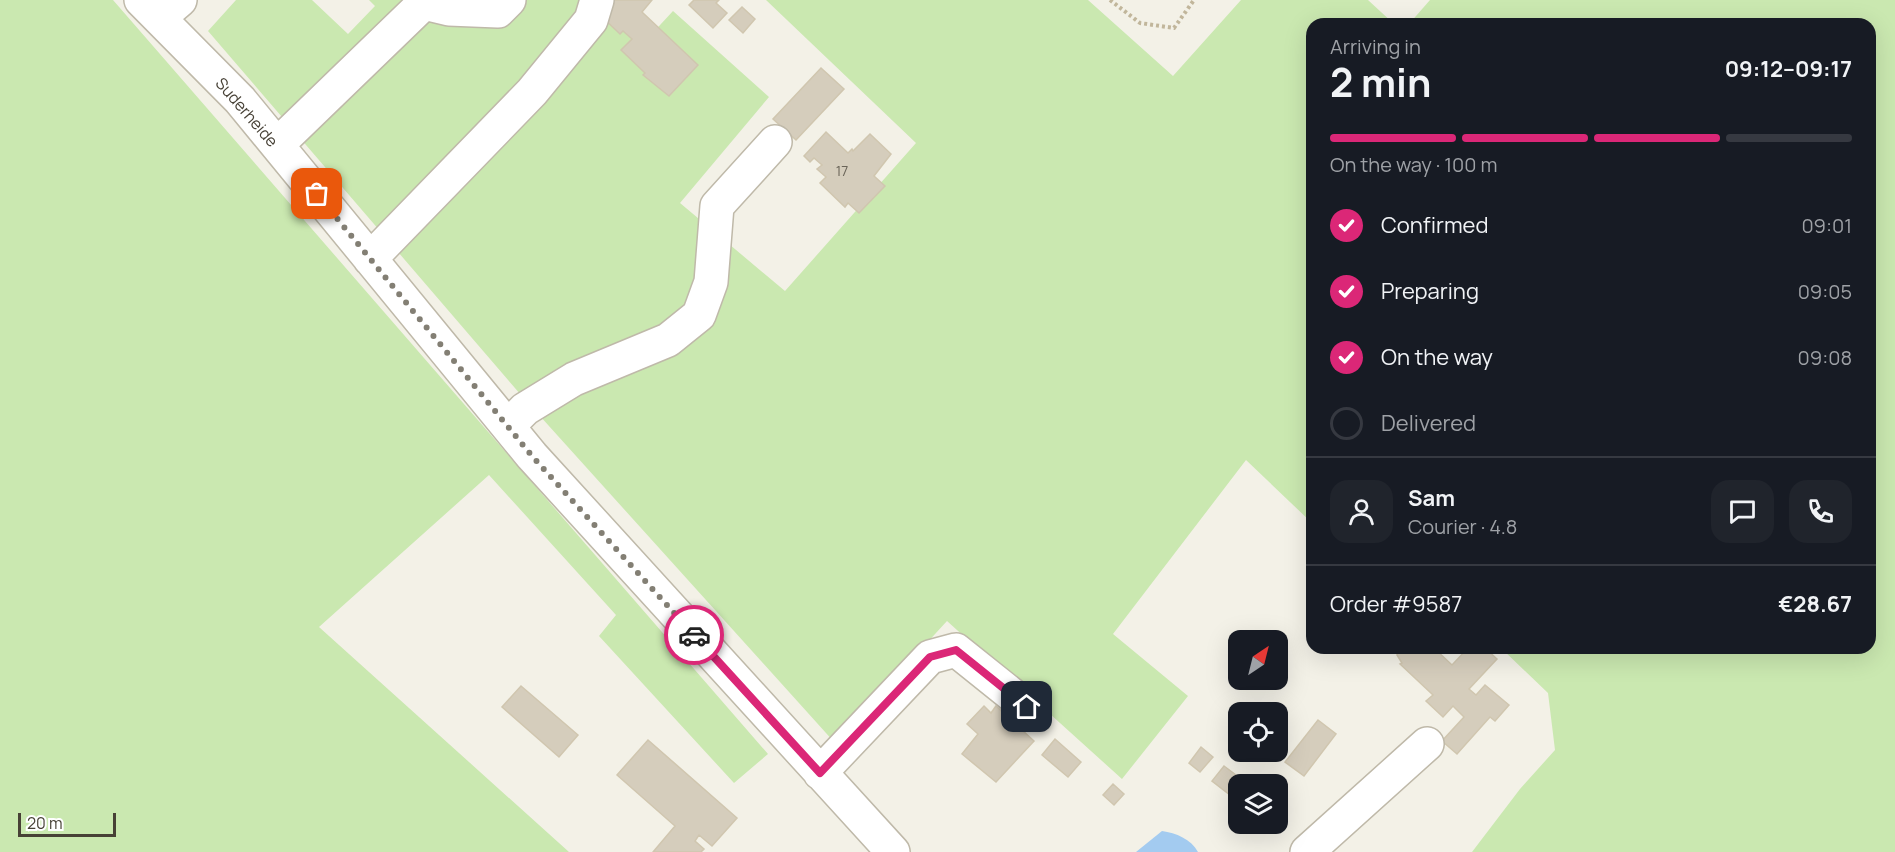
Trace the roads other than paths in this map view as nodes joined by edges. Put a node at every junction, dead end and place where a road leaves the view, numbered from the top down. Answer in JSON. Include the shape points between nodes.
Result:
{"nodes":[{"id":1,"x":509,"y":0,"type":"edge"},
{"id":2,"x":597,"y":0,"type":"edge"},
{"id":3,"x":160,"y":6,"type":"edge"},
{"id":4,"x":775,"y":142,"type":"dead end"},
{"id":5,"x":277,"y":145,"type":"junction"},
{"id":6,"x":370,"y":259,"type":"junction"},
{"id":7,"x":507,"y":426,"type":"junction"},
{"id":8,"x":1027,"y":707,"type":"dead end"},
{"id":9,"x":1427,"y":744,"type":"dead end"},
{"id":10,"x":820,"y":773,"type":"junction"},
{"id":11,"x":893,"y":852,"type":"edge"},
{"id":12,"x":1307,"y":852,"type":"edge"}],
"edges":[{"from":1,"to":5,"type":"street","via":[[498,11],[449,9],[424,3]]},
{"from":2,"to":6,"type":"street","via":[[591,20],[532,92]]},
{"from":3,"to":5,"type":"street","name":"Suderheide"},
{"from":4,"to":7,"type":"street","via":[[717,206],[711,282],[699,315],[668,339],[574,379],[525,409]]},
{"from":5,"to":6,"type":"street","name":"Suderheide"},
{"from":6,"to":7,"type":"street","name":"Suderheide"},
{"from":7,"to":10,"type":"street","name":"Suderheide"},
{"from":8,"to":10,"type":"street","via":[[956,650],[930,657]]},
{"from":9,"to":12,"type":"street"},
{"from":10,"to":11,"type":"street","name":"Suderheide"}]}
